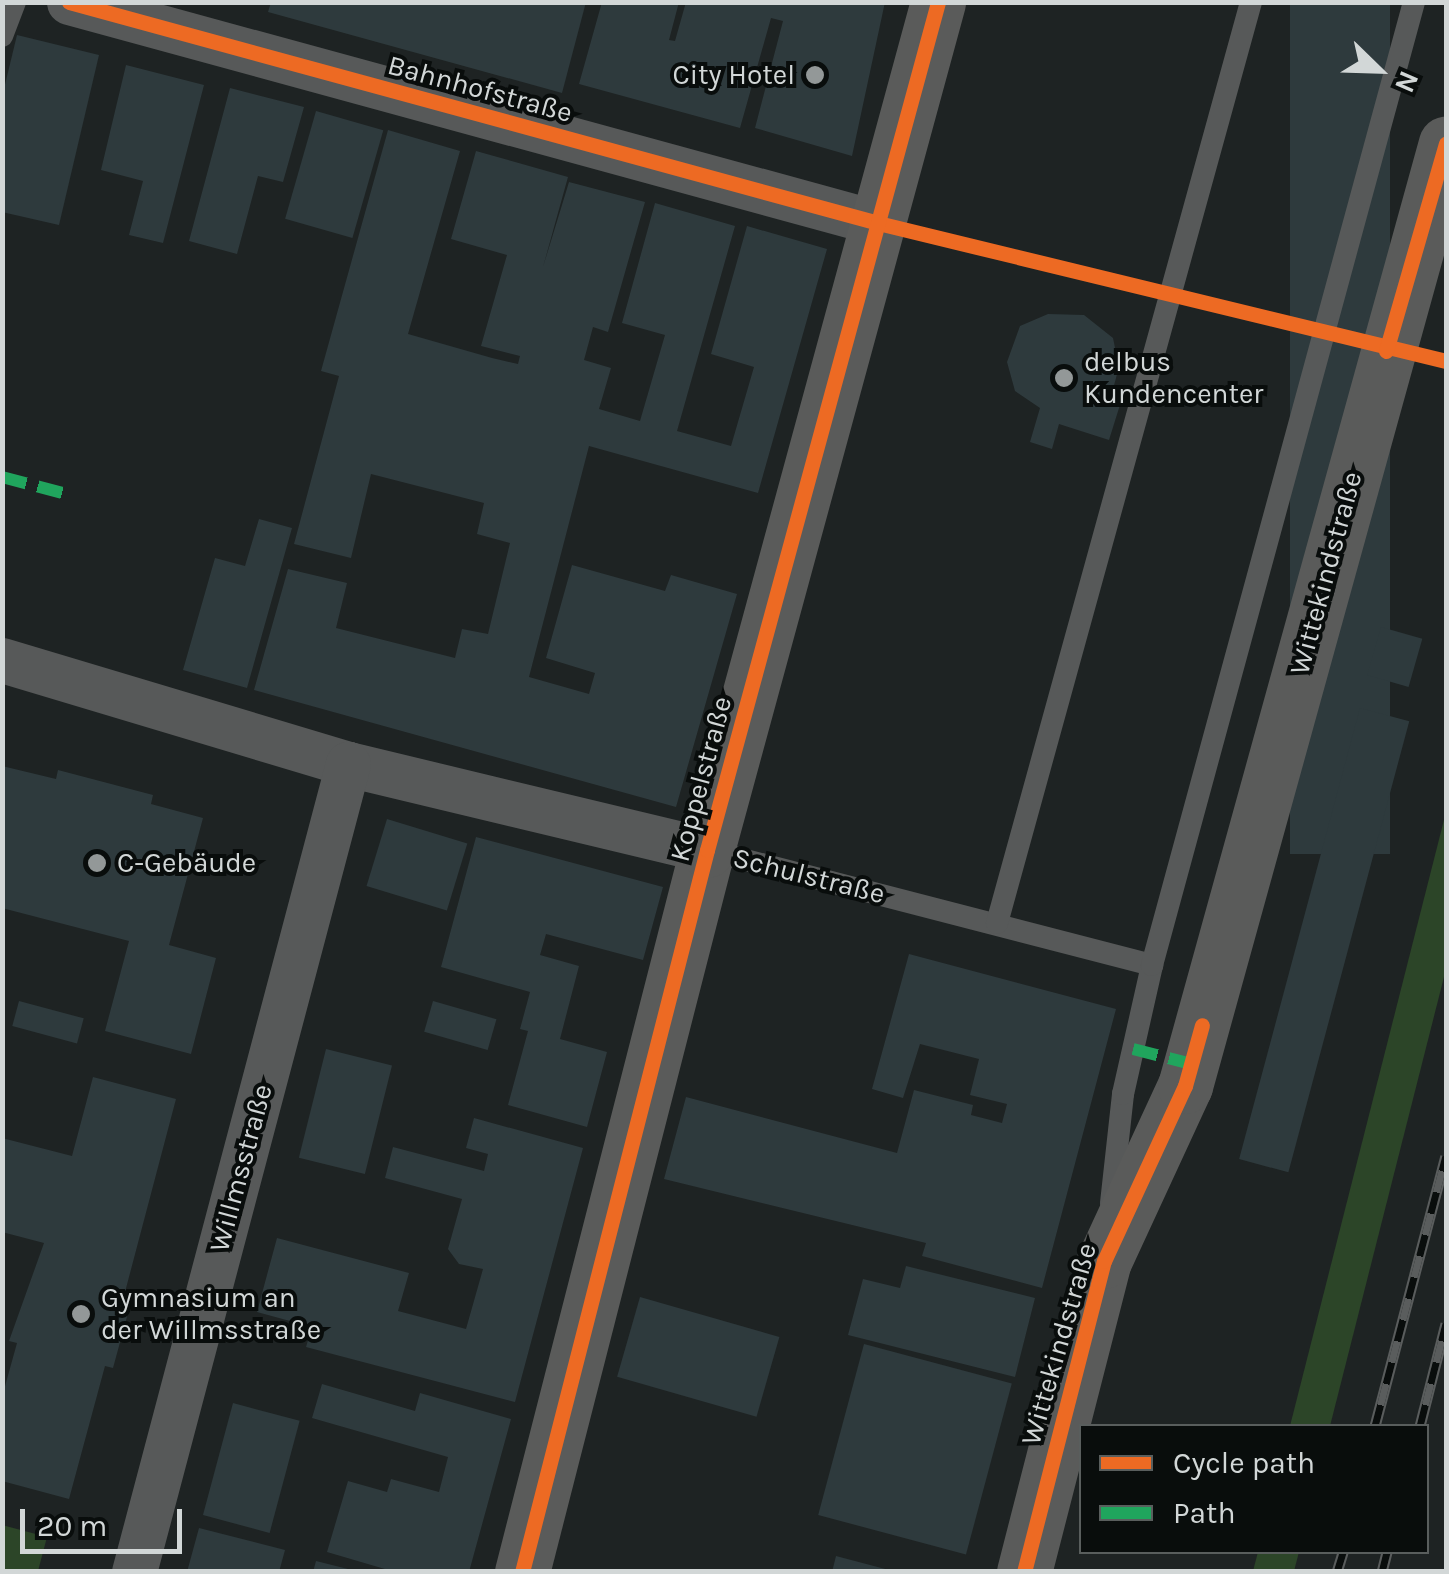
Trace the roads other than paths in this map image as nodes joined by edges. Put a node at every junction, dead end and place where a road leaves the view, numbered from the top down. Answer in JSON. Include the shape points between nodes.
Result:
{"nodes":[{"id":1,"x":15,"y":2,"type":"edge"},
{"id":2,"x":69,"y":2,"type":"edge"},
{"id":3,"x":938,"y":2,"type":"edge"},
{"id":4,"x":1251,"y":2,"type":"edge"},
{"id":5,"x":1414,"y":2,"type":"edge"},
{"id":6,"x":2,"y":36,"type":"edge"},
{"id":7,"x":1446,"y":143,"type":"edge"},
{"id":8,"x":878,"y":223,"type":"junction"},
{"id":9,"x":2,"y":660,"type":"edge"},
{"id":10,"x":348,"y":764,"type":"junction"},
{"id":11,"x":707,"y":850,"type":"junction"},
{"id":12,"x":997,"y":923,"type":"junction"},
{"id":13,"x":1152,"y":965,"type":"junction"},
{"id":14,"x":1104,"y":1261,"type":"junction"},
{"id":15,"x":134,"y":1572,"type":"edge"},
{"id":16,"x":522,"y":1572,"type":"edge"},
{"id":17,"x":1024,"y":1572,"type":"edge"}],
"edges":[{"from":1,"to":6,"type":"lane"},
{"from":2,"to":8,"type":"street","name":"Bahnhofstraße"},
{"from":3,"to":8,"type":"street","name":"Koppelstraße"},
{"from":4,"to":12,"type":"lane"},
{"from":5,"to":13,"type":"lane"},
{"from":7,"to":14,"type":"street","name":"Wittekindstraße","via":[[1185,1086]]},
{"from":8,"to":11,"type":"street","name":"Koppelstraße"},
{"from":9,"to":10,"type":"street","name":"Schulstraße"},
{"from":10,"to":11,"type":"street","name":"Schulstraße"},
{"from":10,"to":15,"type":"street","name":"Willmsstraße"},
{"from":11,"to":12,"type":"lane","name":"Schulstraße"},
{"from":11,"to":16,"type":"street","name":"Koppelstraße"},
{"from":12,"to":13,"type":"lane","name":"Schulstraße"},
{"from":13,"to":14,"type":"lane","via":[[1123,1094]]},
{"from":14,"to":17,"type":"street","name":"Wittekindstraße"}]}
